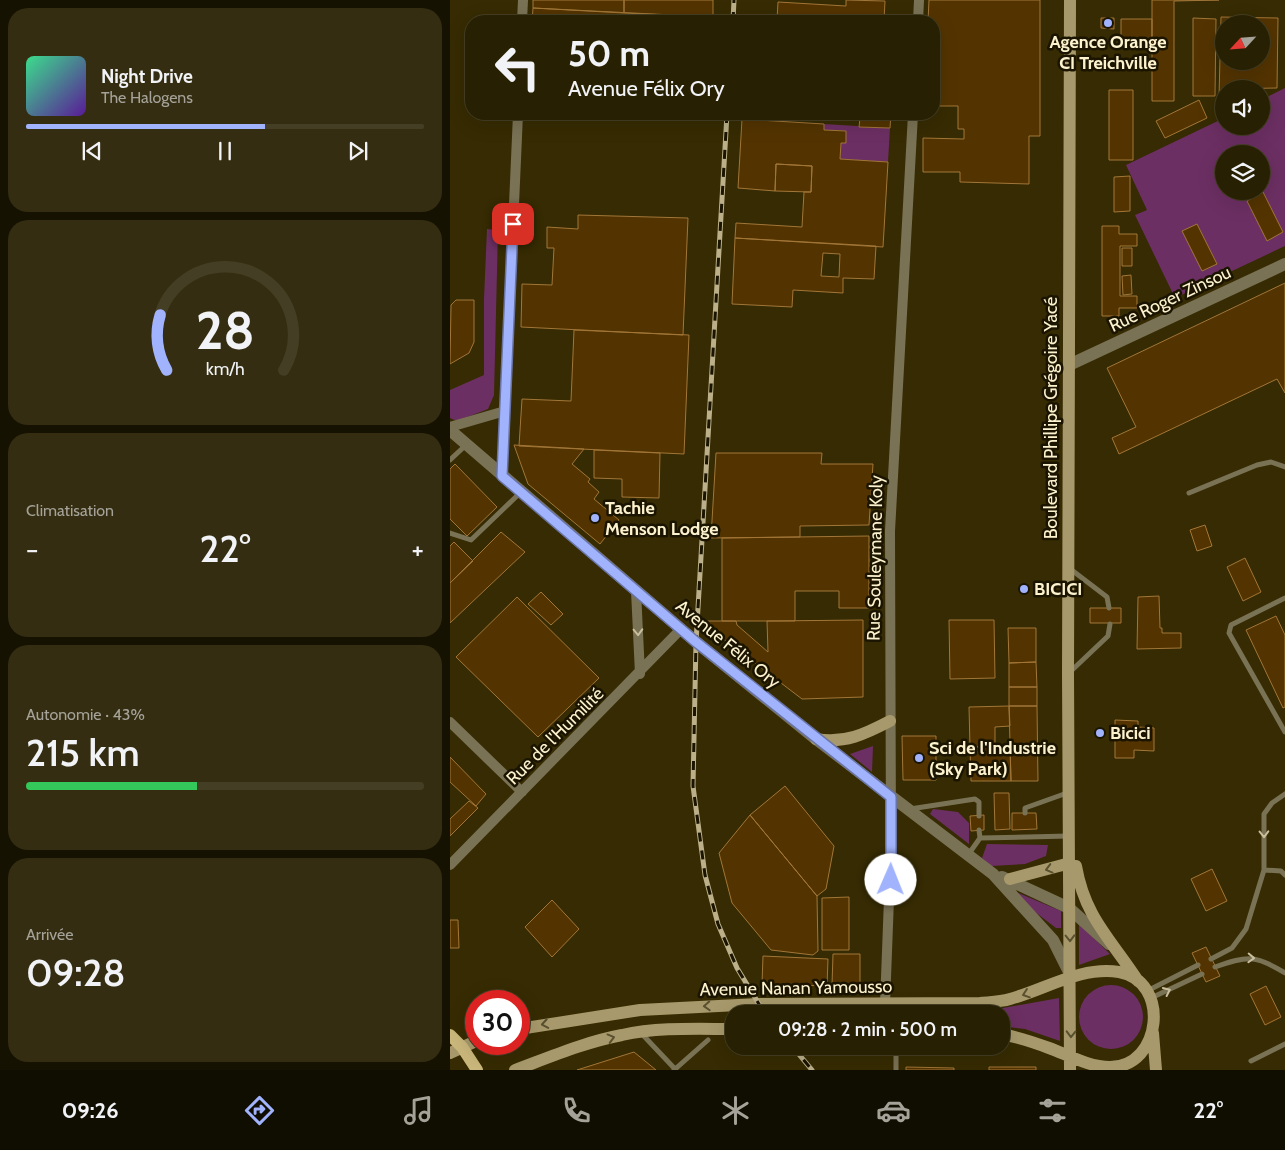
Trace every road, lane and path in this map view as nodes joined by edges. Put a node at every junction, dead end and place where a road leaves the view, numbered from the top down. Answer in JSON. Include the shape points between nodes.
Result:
{"nodes":[{"id":1,"x":523,"y":0,"type":"edge"},
{"id":2,"x":919,"y":0,"type":"edge"},
{"id":3,"x":1070,"y":0,"type":"edge"},
{"id":4,"x":522,"y":15,"type":"edge"},
{"id":5,"x":918,"y":15,"type":"edge"},
{"id":6,"x":518,"y":120,"type":"edge"},
{"id":7,"x":913,"y":120,"type":"edge"},
{"id":8,"x":1285,"y":264,"type":"edge"},
{"id":9,"x":1069,"y":365,"type":"junction"},
{"id":10,"x":506,"y":411,"type":"junction"},
{"id":11,"x":450,"y":428,"type":"edge"},
{"id":12,"x":466,"y":445,"type":"junction"},
{"id":13,"x":450,"y":460,"type":"edge"},
{"id":14,"x":1285,"y":467,"type":"edge"},
{"id":15,"x":502,"y":476,"type":"junction"},
{"id":16,"x":521,"y":492,"type":"junction"},
{"id":17,"x":1189,"y":493,"type":"dead end"},
{"id":18,"x":450,"y":533,"type":"edge"},
{"id":19,"x":1068,"y":567,"type":"junction"},
{"id":20,"x":636,"y":591,"type":"junction"},
{"id":21,"x":1285,"y":598,"type":"edge"},
{"id":22,"x":1109,"y":608,"type":"dead end"},
{"id":23,"x":1110,"y":624,"type":"dead end"},
{"id":24,"x":681,"y":629,"type":"junction"},
{"id":25,"x":640,"y":674,"type":"junction"},
{"id":26,"x":1068,"y":674,"type":"junction"},
{"id":27,"x":890,"y":721,"type":"junction"},
{"id":28,"x":450,"y":722,"type":"edge"},
{"id":29,"x":1285,"y":732,"type":"edge"},
{"id":30,"x":816,"y":738,"type":"junction"},
{"id":31,"x":522,"y":792,"type":"junction"},
{"id":32,"x":1069,"y":792,"type":"junction"},
{"id":33,"x":1285,"y":794,"type":"edge"},
{"id":34,"x":891,"y":797,"type":"junction"},
{"id":35,"x":908,"y":809,"type":"junction"},
{"id":36,"x":1025,"y":813,"type":"dead end"},
{"id":37,"x":978,"y":816,"type":"dead end"},
{"id":38,"x":1026,"y":829,"type":"dead end"},
{"id":39,"x":979,"y":830,"type":"dead end"},
{"id":40,"x":1070,"y":836,"type":"junction"},
{"id":41,"x":1026,"y":837,"type":"junction"},
{"id":42,"x":980,"y":838,"type":"junction"},
{"id":43,"x":968,"y":855,"type":"junction"},
{"id":44,"x":1070,"y":863,"type":"junction"},
{"id":45,"x":450,"y":865,"type":"edge"},
{"id":46,"x":1264,"y":870,"type":"junction"},
{"id":47,"x":993,"y":874,"type":"junction"},
{"id":48,"x":1285,"y":874,"type":"edge"},
{"id":49,"x":1010,"y":879,"type":"junction"},
{"id":50,"x":1070,"y":908,"type":"junction"},
{"id":51,"x":1111,"y":946,"type":"junction"},
{"id":52,"x":1211,"y":959,"type":"dead end"},
{"id":53,"x":1198,"y":965,"type":"dead end"},
{"id":54,"x":1216,"y":967,"type":"dead end"},
{"id":55,"x":1285,"y":973,"type":"edge"},
{"id":56,"x":1202,"y":974,"type":"dead end"},
{"id":57,"x":1071,"y":977,"type":"junction"},
{"id":58,"x":1145,"y":990,"type":"junction"},
{"id":59,"x":885,"y":1004,"type":"junction"},
{"id":60,"x":530,"y":1027,"type":"edge"},
{"id":61,"x":725,"y":1029,"type":"edge"},
{"id":62,"x":640,"y":1032,"type":"junction"},
{"id":63,"x":1153,"y":1033,"type":"junction"},
{"id":64,"x":450,"y":1035,"type":"edge"},
{"id":65,"x":1010,"y":1036,"type":"edge"},
{"id":66,"x":708,"y":1040,"type":"dead end"},
{"id":67,"x":1285,"y":1044,"type":"edge"},
{"id":68,"x":456,"y":1050,"type":"edge"},
{"id":69,"x":896,"y":1055,"type":"edge"},
{"id":70,"x":1070,"y":1056,"type":"junction"},
{"id":71,"x":1251,"y":1061,"type":"dead end"},
{"id":72,"x":477,"y":1070,"type":"edge"},
{"id":73,"x":515,"y":1070,"type":"edge"},
{"id":74,"x":675,"y":1070,"type":"edge"},
{"id":75,"x":896,"y":1070,"type":"edge"},
{"id":76,"x":1070,"y":1070,"type":"edge"},
{"id":77,"x":1084,"y":1070,"type":"edge"},
{"id":78,"x":1156,"y":1070,"type":"edge"}],
"edges":[{"from":1,"to":4,"type":"street"},
{"from":2,"to":5,"type":"street"},
{"from":3,"to":9,"type":"main road","name":"Boulevard Phillipe Grégoire Yacé"},
{"from":6,"to":10,"type":"street"},
{"from":7,"to":27,"type":"street","name":"Rue Souleymane Koly","via":[[890,530]]},
{"from":8,"to":9,"type":"street","name":"Rue Roger Zinsou"},
{"from":9,"to":19,"type":"main road","name":"Boulevard Phillipe Grégoire Yacé"},
{"from":10,"to":11,"type":"street"},
{"from":10,"to":15,"type":"street"},
{"from":11,"to":12,"type":"street","name":"Avenue Félix Ory"},
{"from":12,"to":13,"type":"lane"},
{"from":12,"to":15,"type":"street","name":"Avenue Félix Ory"},
{"from":14,"to":17,"type":"lane","via":[[1272,462],[1257,465]]},
{"from":15,"to":16,"type":"street","name":"Avenue Félix Ory"},
{"from":16,"to":18,"type":"lane","via":[[471,540]]},
{"from":16,"to":20,"type":"street","name":"Avenue Félix Ory"},
{"from":19,"to":22,"type":"lane","via":[[1106,598]]},
{"from":19,"to":26,"type":"main road","name":"Boulevard Phillipe Grégoire Yacé"},
{"from":20,"to":24,"type":"street","name":"Avenue Félix Ory"},
{"from":20,"to":25,"type":"street","one_way":true},
{"from":21,"to":29,"type":"lane","via":[[1231,625],[1229,633]]},
{"from":23,"to":26,"type":"lane","via":[[1108,636]]},
{"from":24,"to":25,"type":"street","name":"Rue de l'Humilité"},
{"from":24,"to":30,"type":"street","name":"Avenue Félix Ory"},
{"from":25,"to":31,"type":"street","name":"Rue de l'Humilité"},
{"from":26,"to":32,"type":"main road","name":"Boulevard Phillipe Grégoire Yacé"},
{"from":27,"to":30,"type":"main road","via":[[846,740],[833,742]]},
{"from":27,"to":34,"type":"street","name":"Rue Souleymane Koly"},
{"from":28,"to":31,"type":"street"},
{"from":30,"to":34,"type":"street","name":"Avenue Félix Ory"},
{"from":31,"to":45,"type":"street","name":"Rue de l'Humilité"},
{"from":32,"to":36,"type":"lane","via":[[1026,808]]},
{"from":32,"to":40,"type":"main road","name":"Boulevard Phillipe Grégoire Yacé"},
{"from":33,"to":46,"type":"lane","one_way":true,"via":[[1264,814]]},
{"from":34,"to":35,"type":"street","name":"Avenue Félix Ory"},
{"from":34,"to":59,"type":"street","name":"Rue Souleymane Koly"},
{"from":35,"to":37,"type":"lane","via":[[975,799]]},
{"from":35,"to":43,"type":"street","name":"Avenue Félix Ory"},
{"from":38,"to":41,"type":"lane"},
{"from":39,"to":42,"type":"lane"},
{"from":40,"to":41,"type":"lane"},
{"from":40,"to":44,"type":"main road","name":"Boulevard Phillipe Grégoire Yacé"},
{"from":40,"to":51,"type":"main road","name":"Boulevard Phillipe Grégoire Yacé","via":[[1082,894]]},
{"from":41,"to":42,"type":"lane"},
{"from":42,"to":43,"type":"lane"},
{"from":43,"to":47,"type":"street","name":"Avenue Félix Ory"},
{"from":44,"to":49,"type":"main road","one_way":true},
{"from":44,"to":50,"type":"main road","name":"Boulevard Phillipe Grégoire Yacé"},
{"from":46,"to":48,"type":"lane"},
{"from":46,"to":52,"type":"lane","via":[[1246,929],[1232,948]]},
{"from":47,"to":49,"type":"street","name":"Avenue Félix Ory"},
{"from":47,"to":57,"type":"street","name":"Avenue Félix Ory","via":[[1053,940]]},
{"from":49,"to":50,"type":"street","name":"Avenue Félix Ory"},
{"from":50,"to":51,"type":"street","name":"Avenue Félix Ory"},
{"from":50,"to":57,"type":"main road","name":"Boulevard Phillipe Grégoire Yacé","one_way":true},
{"from":51,"to":58,"type":"main road","name":"Boulevard Phillipe Grégoire Yacé"},
{"from":53,"to":58,"type":"lane"},
{"from":54,"to":55,"type":"lane","one_way":true,"via":[[1252,957],[1263,959]]},
{"from":58,"to":56,"type":"lane","one_way":true},
{"from":57,"to":58,"type":"main road","via":[[1102,971],[1122,973]]},
{"from":57,"to":59,"type":"main road","name":"Avenue Nanan Yamousso","one_way":true,"via":[[1007,1000]]},
{"from":57,"to":70,"type":"main road","name":"Boulevard Phillipe Grégoire Yacé","one_way":true},
{"from":58,"to":63,"type":"main road","via":[[1155,1023]]},
{"from":59,"to":60,"type":"main road","name":"Avenue Nanan Yamousso","one_way":true,"via":[[758,1004],[640,1010]]},
{"from":61,"to":62,"type":"main road"},
{"from":73,"to":62,"type":"main road","one_way":true,"via":[[565,1051]]},
{"from":62,"to":74,"type":"lane"},
{"from":63,"to":70,"type":"main road","via":[[1144,1052],[1129,1063],[1111,1067],[1093,1065]]},
{"from":63,"to":78,"type":"main road"},
{"from":64,"to":68,"type":"main road"},
{"from":65,"to":70,"type":"main road"},
{"from":66,"to":74,"type":"lane"},
{"from":67,"to":71,"type":"lane"},
{"from":68,"to":72,"type":"main road"},
{"from":69,"to":75,"type":"lane"},
{"from":70,"to":76,"type":"main road","name":"Boulevard Phillipe Grégoire Yacé"},
{"from":70,"to":77,"type":"main road"}]}
